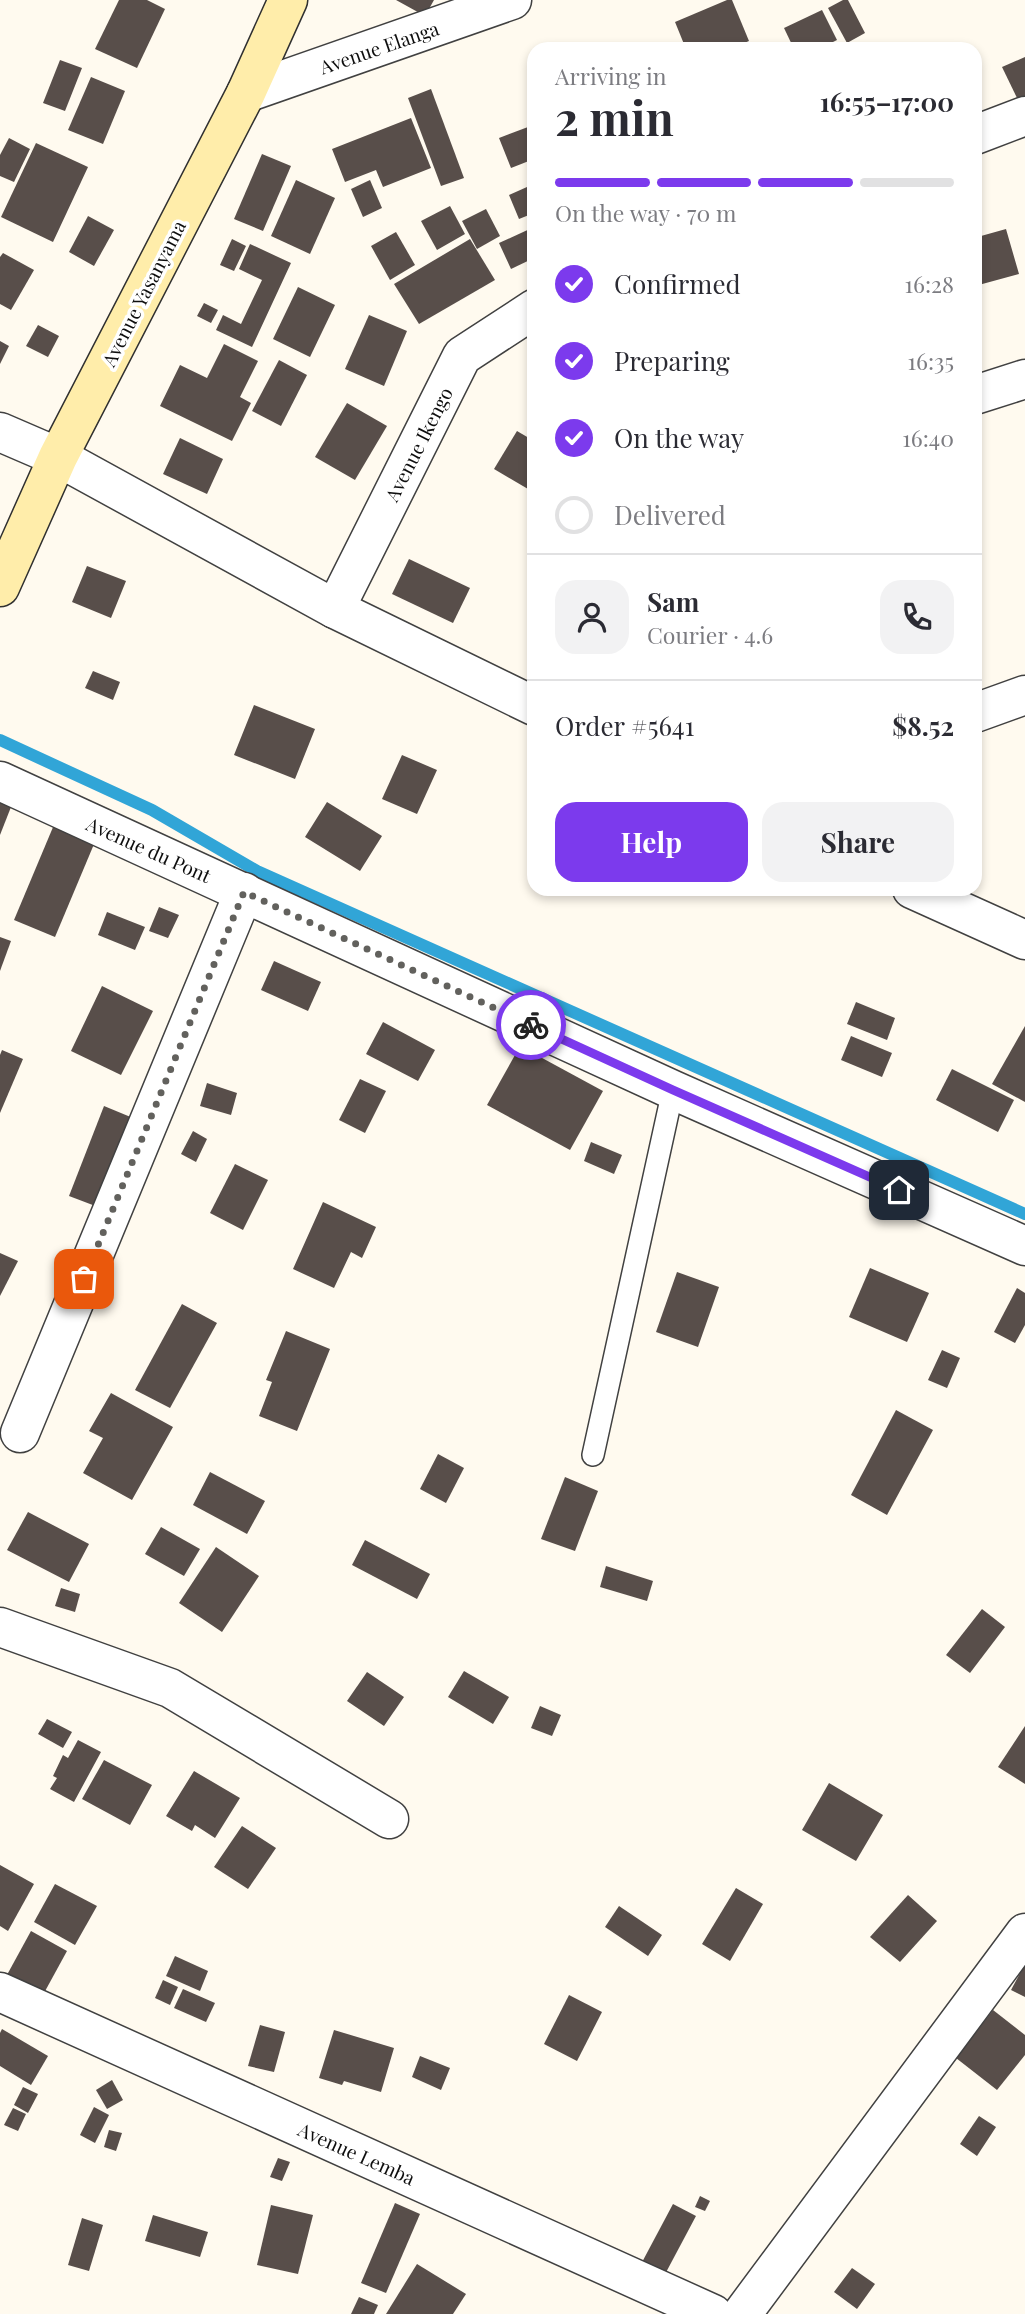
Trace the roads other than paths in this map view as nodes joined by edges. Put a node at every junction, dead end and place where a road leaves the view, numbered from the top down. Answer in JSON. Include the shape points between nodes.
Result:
{"nodes":[{"id":1,"x":288,"y":0,"type":"edge"},
{"id":2,"x":512,"y":0,"type":"edge"},
{"id":3,"x":246,"y":93,"type":"junction"},
{"id":4,"x":1025,"y":116,"type":"edge"},
{"id":5,"x":982,"y":132,"type":"edge"},
{"id":6,"x":527,"y":314,"type":"edge"},
{"id":7,"x":1025,"y":379,"type":"edge"},
{"id":8,"x":982,"y":393,"type":"edge"},
{"id":9,"x":0,"y":432,"type":"edge"},
{"id":10,"x":58,"y":457,"type":"junction"},
{"id":11,"x":0,"y":587,"type":"edge"},
{"id":12,"x":335,"y":609,"type":"junction"},
{"id":13,"x":1025,"y":695,"type":"edge"},
{"id":14,"x":527,"y":703,"type":"edge"},
{"id":15,"x":982,"y":710,"type":"edge"},
{"id":16,"x":0,"y":781,"type":"edge"},
{"id":17,"x":244,"y":892,"type":"junction"},
{"id":18,"x":928,"y":896,"type":"edge"},
{"id":19,"x":1025,"y":940,"type":"edge"},
{"id":20,"x":673,"y":1090,"type":"junction"},
{"id":21,"x":1025,"y":1246,"type":"edge"},
{"id":22,"x":20,"y":1433,"type":"dead end"},
{"id":23,"x":593,"y":1455,"type":"dead end"},
{"id":24,"x":0,"y":1627,"type":"edge"},
{"id":25,"x":389,"y":1819,"type":"dead end"},
{"id":26,"x":1025,"y":1933,"type":"edge"},
{"id":27,"x":0,"y":1992,"type":"edge"},
{"id":28,"x":713,"y":2314,"type":"edge"},
{"id":29,"x":742,"y":2314,"type":"edge"}],
"edges":[{"from":1,"to":3,"type":"street","name":"Avenue Yasanyama"},
{"from":2,"to":3,"type":"street","name":"Avenue Elanga"},
{"from":3,"to":10,"type":"street","name":"Avenue Yasanyama"},
{"from":4,"to":5,"type":"street"},
{"from":6,"to":12,"type":"street","name":"Avenue Ikengo","via":[[462,356]]},
{"from":7,"to":8,"type":"street"},
{"from":9,"to":10,"type":"street"},
{"from":10,"to":11,"type":"street","name":"Avenue Yasanyama"},
{"from":10,"to":12,"type":"street"},
{"from":12,"to":14,"type":"street"},
{"from":13,"to":15,"type":"street"},
{"from":16,"to":17,"type":"street","name":"Avenue du Pont"},
{"from":17,"to":20,"type":"street","name":"Avenue du Pont"},
{"from":17,"to":22,"type":"street"},
{"from":18,"to":19,"type":"street"},
{"from":20,"to":21,"type":"street","name":"Avenue du Pont"},
{"from":20,"to":23,"type":"lane"},
{"from":24,"to":25,"type":"street","via":[[170,1688]]},
{"from":26,"to":29,"type":"street"},
{"from":27,"to":28,"type":"street","name":"Avenue Lemba"}]}
